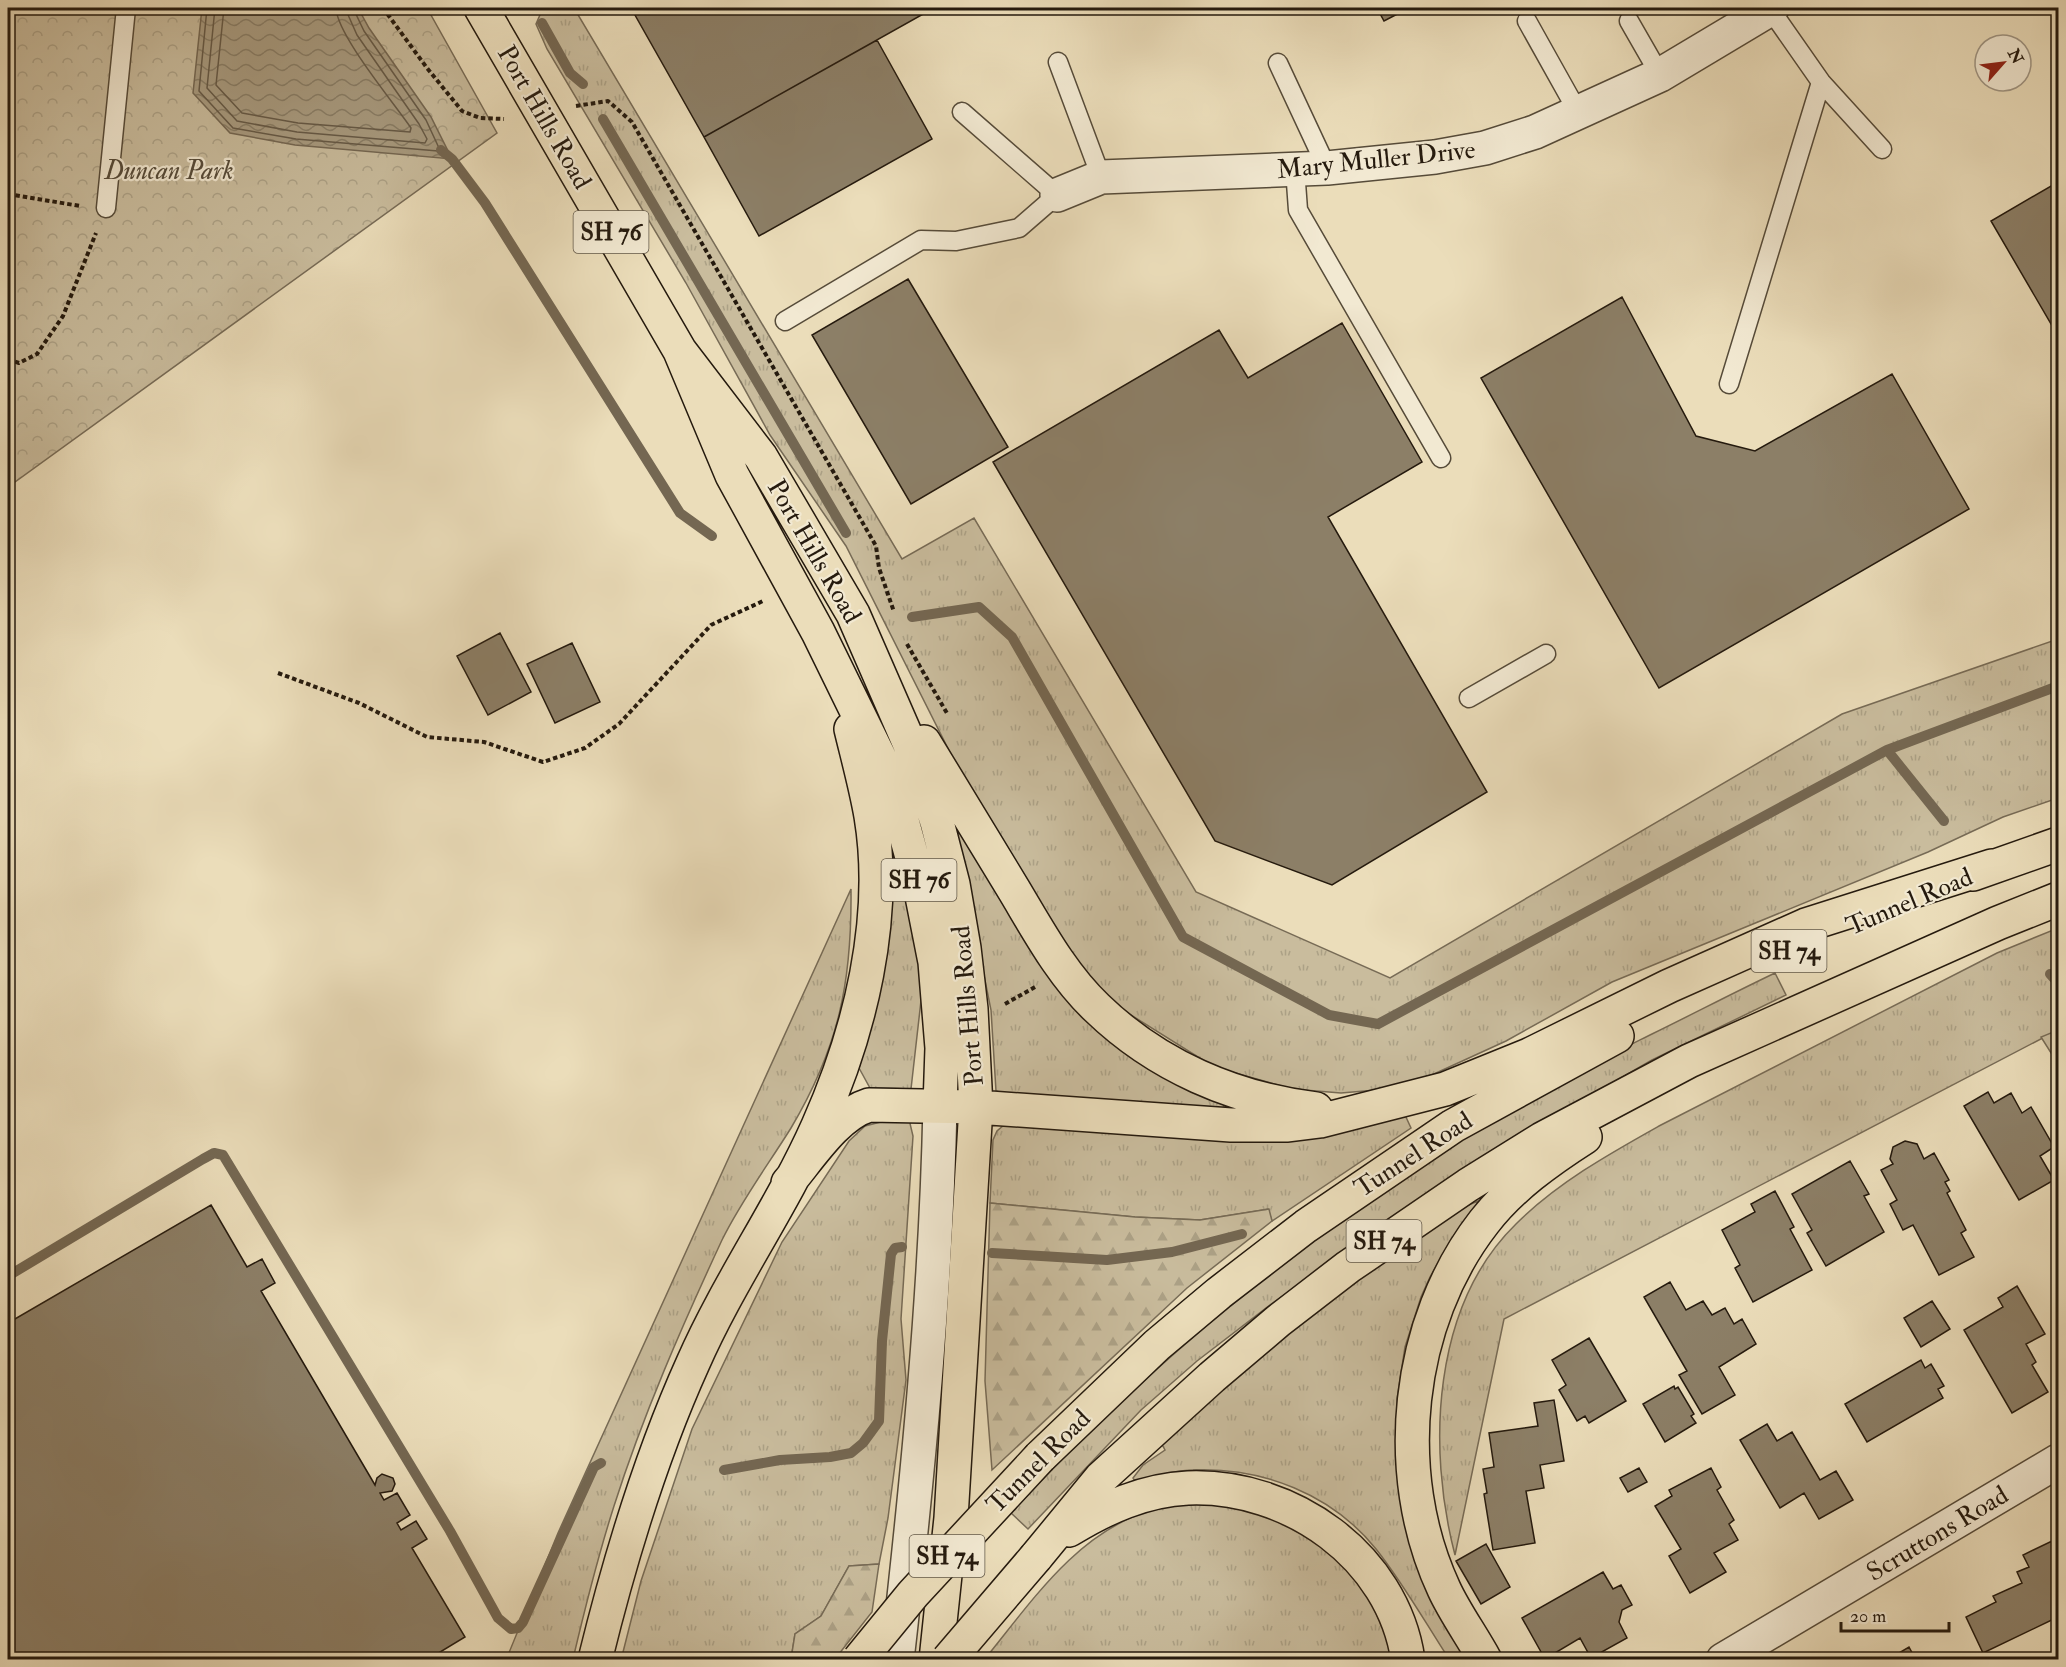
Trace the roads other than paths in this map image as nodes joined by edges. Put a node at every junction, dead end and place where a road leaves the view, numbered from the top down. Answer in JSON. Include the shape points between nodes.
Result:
{"nodes":[{"id":1,"x":126,"y":8,"type":"edge"},
{"id":2,"x":481,"y":8,"type":"edge"},
{"id":3,"x":1771,"y":8,"type":"edge"},
{"id":4,"x":1527,"y":21,"type":"dead end"},
{"id":5,"x":1629,"y":21,"type":"dead end"},
{"id":6,"x":1058,"y":62,"type":"dead end"},
{"id":7,"x":1278,"y":63,"type":"dead end"},
{"id":8,"x":1660,"y":75,"type":"junction"},
{"id":9,"x":1821,"y":82,"type":"junction"},
{"id":10,"x":962,"y":112,"type":"dead end"},
{"id":11,"x":1579,"y":114,"type":"junction"},
{"id":12,"x":1882,"y":149,"type":"dead end"},
{"id":13,"x":1327,"y":168,"type":"junction"},
{"id":14,"x":1295,"y":169,"type":"junction"},
{"id":15,"x":1101,"y":177,"type":"junction"},
{"id":16,"x":1057,"y":195,"type":"junction"},
{"id":17,"x":106,"y":208,"type":"road end"},
{"id":18,"x":785,"y":321,"type":"dead end"},
{"id":19,"x":680,"y":351,"type":"junction"},
{"id":20,"x":1729,"y":384,"type":"dead end"},
{"id":21,"x":1441,"y":458,"type":"dead end"},
{"id":22,"x":1546,"y":654,"type":"dead end"},
{"id":23,"x":836,"y":669,"type":"junction"},
{"id":24,"x":882,"y":678,"type":"junction"},
{"id":25,"x":1469,"y":698,"type":"dead end"},
{"id":26,"x":2058,"y":844,"type":"edge"},
{"id":27,"x":1992,"y":866,"type":"junction"},
{"id":28,"x":2058,"y":899,"type":"edge"},
{"id":29,"x":1795,"y":1012,"type":"junction"},
{"id":30,"x":940,"y":1106,"type":"junction"},
{"id":31,"x":976,"y":1107,"type":"junction"},
{"id":32,"x":1353,"y":1113,"type":"junction"},
{"id":33,"x":788,"y":1183,"type":"junction"},
{"id":34,"x":2058,"y":1461,"type":"edge"},
{"id":35,"x":1036,"y":1557,"type":"junction"},
{"id":36,"x":1395,"y":1610,"type":"junction"},
{"id":37,"x":596,"y":1659,"type":"edge"},
{"id":38,"x":859,"y":1659,"type":"edge"},
{"id":39,"x":897,"y":1659,"type":"edge"},
{"id":40,"x":936,"y":1659,"type":"edge"},
{"id":41,"x":948,"y":1659,"type":"edge"},
{"id":42,"x":1408,"y":1659,"type":"edge"},
{"id":43,"x":1428,"y":1659,"type":"edge"},
{"id":44,"x":1485,"y":1659,"type":"edge"},
{"id":45,"x":1724,"y":1659,"type":"edge"}],
"edges":[{"from":1,"to":17,"type":"lane"},
{"from":2,"to":19,"type":"highway","name":"Port Hills Road","number":"SH 76"},
{"from":3,"to":8,"type":"street","name":"Mary Muller Drive"},
{"from":3,"to":9,"type":"lane"},
{"from":4,"to":11,"type":"lane"},
{"from":5,"to":8,"type":"lane"},
{"from":6,"to":15,"type":"lane"},
{"from":7,"to":13,"type":"lane"},
{"from":8,"to":11,"type":"street","name":"Mary Muller Drive"},
{"from":9,"to":12,"type":"lane"},
{"from":9,"to":20,"type":"lane"},
{"from":10,"to":16,"type":"lane"},
{"from":11,"to":13,"type":"street","name":"Mary Muller Drive","via":[[1485,148]]},
{"from":13,"to":14,"type":"street","name":"Mary Muller Drive"},
{"from":14,"to":15,"type":"street","name":"Mary Muller Drive"},
{"from":14,"to":21,"type":"lane","via":[[1298,210]]},
{"from":15,"to":16,"type":"street","name":"Mary Muller Drive"},
{"from":16,"to":18,"type":"lane","via":[[1019,228],[956,241],[921,240]]},
{"from":19,"to":23,"type":"highway","name":"Port Hills Road","number":"SH 76","via":[[732,475]]},
{"from":19,"to":24,"type":"highway","name":"Port Hills Road","number":"SH 76","via":[[760,457],[853,614]]},
{"from":22,"to":25,"type":"lane"},
{"from":23,"to":30,"type":"highway","name":"Port Hills Road","number":"SH 76","via":[[891,781],[920,886],[939,1000]]},
{"from":23,"to":33,"type":"highway","via":[[871,818],[873,925],[841,1071],[818,1127]]},
{"from":24,"to":31,"type":"highway","name":"Port Hills Road","via":[[918,763],[953,884],[970,999]]},
{"from":24,"to":32,"type":"highway","via":[[1038,930],[1096,1008],[1166,1061],[1243,1095],[1284,1105]]},
{"from":26,"to":27,"type":"highway","name":"Tunnel Road","number":"SH 74"},
{"from":27,"to":32,"type":"highway","via":[[1806,925],[1529,1055],[1445,1089]]},
{"from":27,"to":38,"type":"highway","name":"Tunnel Road","number":"SH 74","bridge":true,"via":[[1783,954],[1667,1010],[1453,1126],[1306,1226],[1157,1345],[1040,1457],[921,1585]]},
{"from":28,"to":29,"type":"highway","number":"SH 74"},
{"from":29,"to":35,"type":"highway","number":"SH 74","via":[[1620,1096],[1542,1139],[1412,1221],[1278,1321],[1170,1414],[1101,1478]]},
{"from":29,"to":44,"type":"highway","via":[[1731,1056],[1561,1152],[1518,1186],[1485,1221],[1446,1284],[1430,1321],[1415,1399],[1413,1448],[1417,1490],[1426,1539],[1444,1589]]},
{"from":30,"to":31,"type":"highway"},
{"from":30,"to":33,"type":"highway","via":[[869,1105],[853,1110]]},
{"from":30,"to":39,"type":"street","name":"Port Hills Road","number":"SH 76","via":[[938,1221]]},
{"from":31,"to":32,"type":"highway","via":[[1231,1125],[1288,1125]]},
{"from":31,"to":40,"type":"highway","name":"Port Hills Road","via":[[952,1506]]},
{"from":33,"to":37,"type":"highway","via":[[694,1361],[653,1459],[611,1595]]},
{"from":34,"to":45,"type":"street","name":"Scruttons Road"},
{"from":35,"to":36,"type":"highway","via":[[1069,1530],[1125,1501],[1187,1488],[1230,1490],[1271,1500],[1310,1518],[1343,1543],[1373,1574]]},
{"from":35,"to":41,"type":"highway","number":"SH 74","bridge":true},
{"from":36,"to":42,"type":"highway"},
{"from":36,"to":43,"type":"highway"}]}
